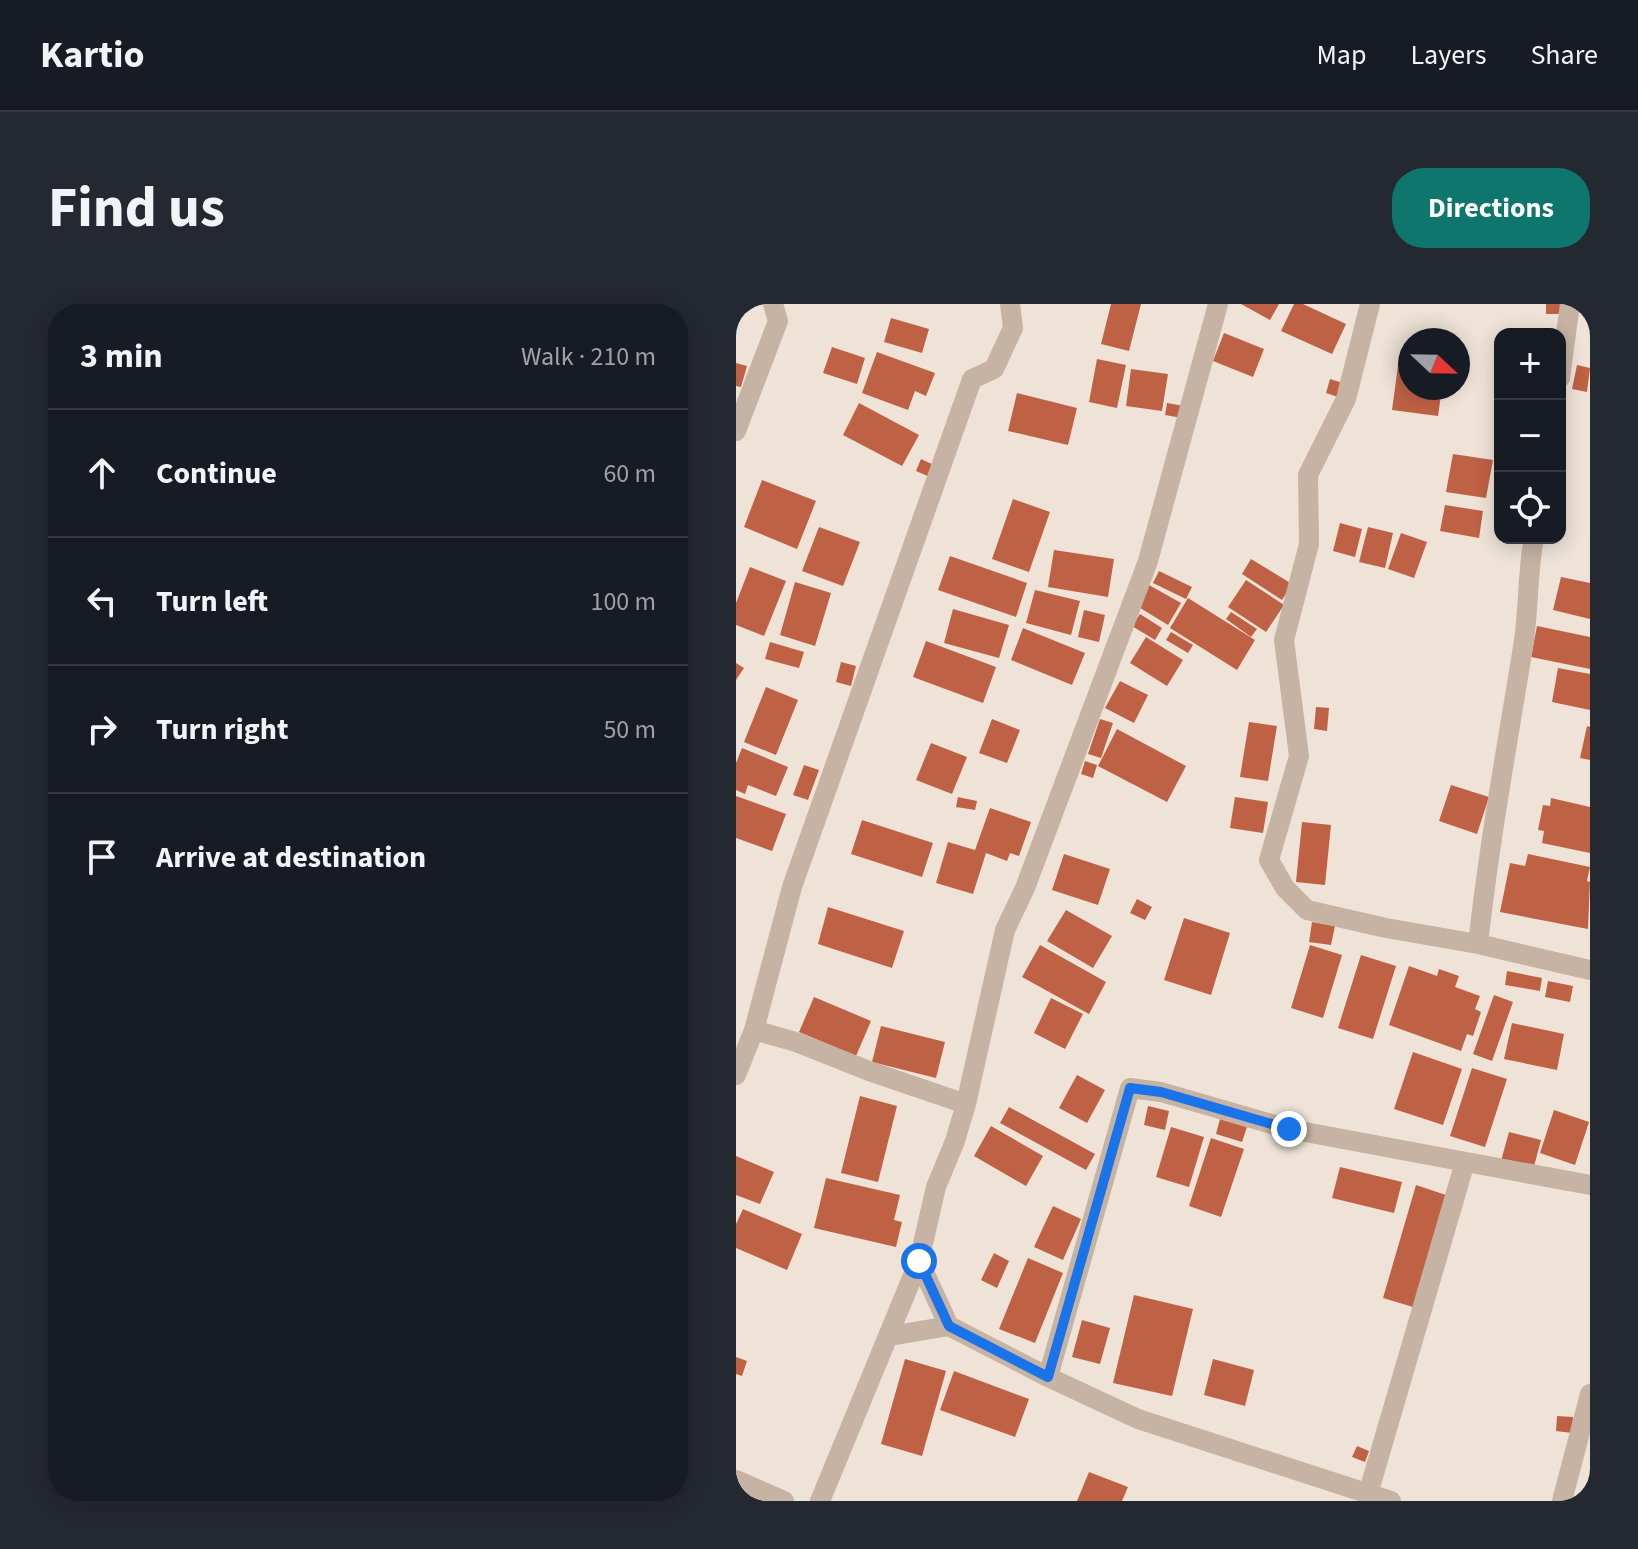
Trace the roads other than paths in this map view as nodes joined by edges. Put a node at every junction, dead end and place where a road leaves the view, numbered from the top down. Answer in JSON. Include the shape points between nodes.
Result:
{"nodes":[{"id":1,"x":773,"y":304,"type":"edge"},
{"id":2,"x":1010,"y":304,"type":"edge"},
{"id":3,"x":1218,"y":304,"type":"edge"},
{"id":4,"x":1370,"y":304,"type":"edge"},
{"id":5,"x":1570,"y":304,"type":"edge"},
{"id":6,"x":1566,"y":334,"type":"edge"},
{"id":7,"x":736,"y":431,"type":"edge"},
{"id":8,"x":1533,"y":544,"type":"edge"},
{"id":9,"x":1478,"y":944,"type":"junction"},
{"id":10,"x":1590,"y":970,"type":"edge"},
{"id":11,"x":754,"y":1030,"type":"junction"},
{"id":12,"x":736,"y":1075,"type":"edge"},
{"id":13,"x":966,"y":1104,"type":"junction"},
{"id":14,"x":1465,"y":1162,"type":"junction"},
{"id":15,"x":1590,"y":1185,"type":"edge"},
{"id":16,"x":919,"y":1261,"type":"junction"},
{"id":17,"x":949,"y":1326,"type":"junction"},
{"id":18,"x":890,"y":1336,"type":"junction"},
{"id":19,"x":1048,"y":1377,"type":"junction"},
{"id":20,"x":1590,"y":1394,"type":"edge"},
{"id":21,"x":736,"y":1480,"type":"edge"},
{"id":22,"x":1368,"y":1494,"type":"junction"},
{"id":23,"x":784,"y":1501,"type":"edge"},
{"id":24,"x":820,"y":1501,"type":"edge"},
{"id":25,"x":1391,"y":1501,"type":"edge"},
{"id":26,"x":1562,"y":1501,"type":"edge"}],
"edges":[{"from":1,"to":7,"type":"street","via":[[778,321]]},
{"from":2,"to":11,"type":"street","via":[[1013,328],[994,369],[972,379],[823,796]]},
{"from":3,"to":13,"type":"street","via":[[1148,561],[1005,930]]},
{"from":4,"to":9,"type":"street","via":[[1346,399],[1308,475],[1309,544],[1284,640],[1299,756],[1269,860],[1285,888],[1307,910]]},
{"from":5,"to":6,"type":"street"},
{"from":8,"to":9,"type":"street","via":[[1524,643]]},
{"from":9,"to":10,"type":"street"},
{"from":11,"to":12,"type":"street"},
{"from":11,"to":13,"type":"street"},
{"from":13,"to":16,"type":"street","via":[[936,1187]]},
{"from":14,"to":15,"type":"street"},
{"from":14,"to":19,"type":"street","via":[[1289,1129],[1130,1088]]},
{"from":14,"to":22,"type":"street"},
{"from":16,"to":17,"type":"street"},
{"from":16,"to":18,"type":"street"},
{"from":17,"to":18,"type":"street"},
{"from":17,"to":19,"type":"street"},
{"from":18,"to":24,"type":"street"},
{"from":19,"to":22,"type":"street","via":[[1138,1419]]},
{"from":20,"to":26,"type":"street"},
{"from":21,"to":23,"type":"street"},
{"from":22,"to":25,"type":"street"}]}
